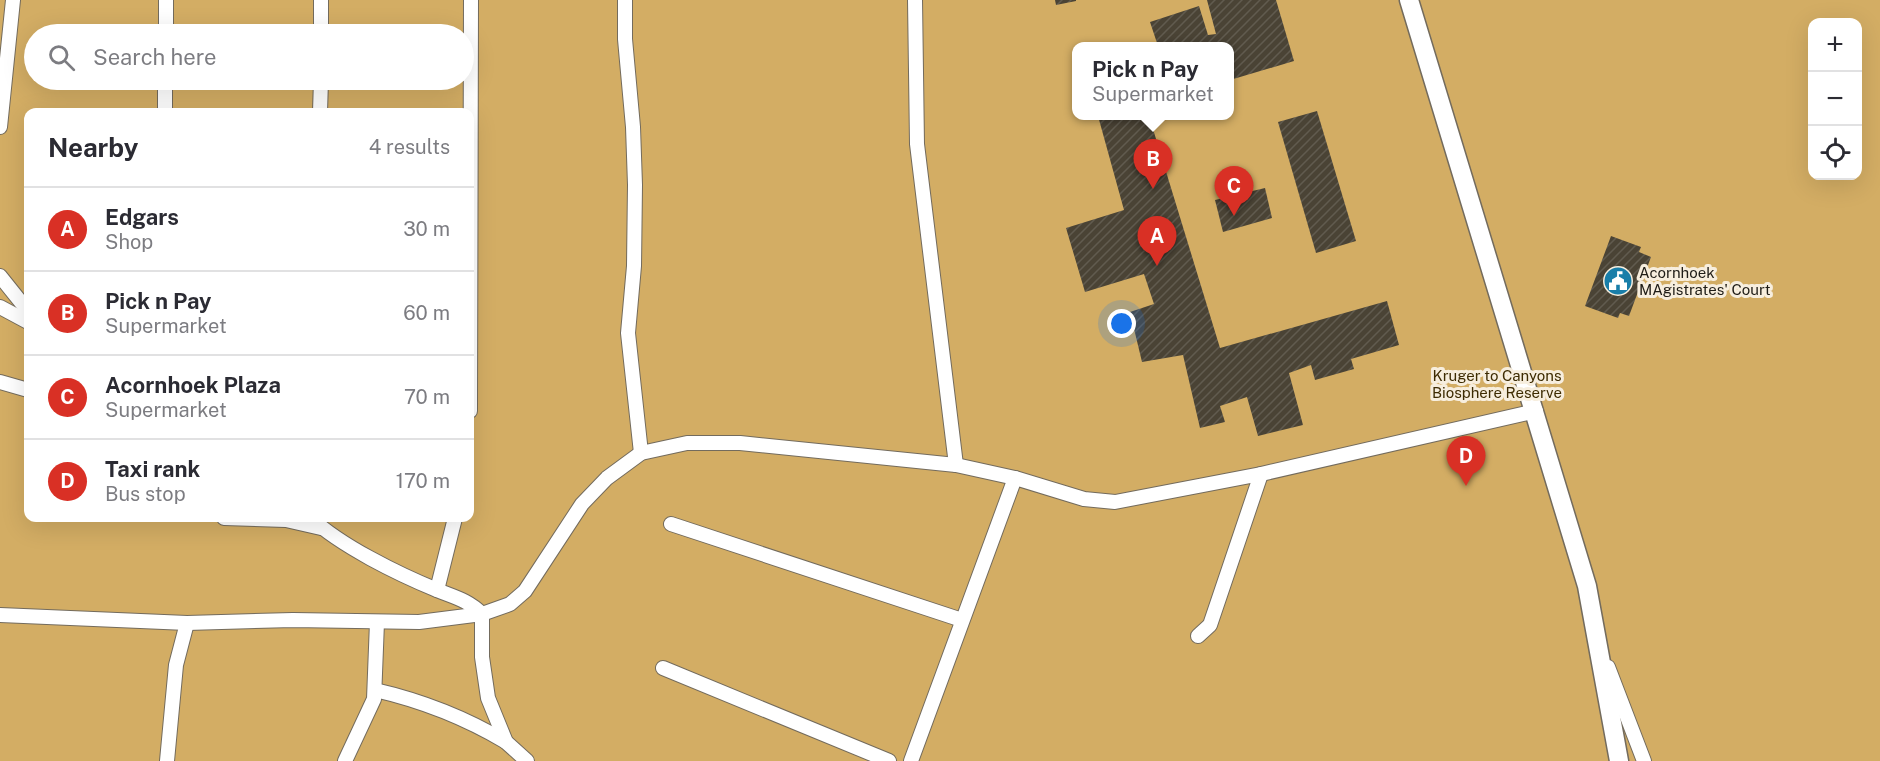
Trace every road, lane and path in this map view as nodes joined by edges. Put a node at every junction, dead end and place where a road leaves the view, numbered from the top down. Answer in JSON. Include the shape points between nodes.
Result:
{"nodes":[{"id":1,"x":13,"y":0,"type":"edge"},
{"id":2,"x":166,"y":0,"type":"edge"},
{"id":3,"x":321,"y":0,"type":"edge"},
{"id":4,"x":471,"y":0,"type":"edge"},
{"id":5,"x":625,"y":0,"type":"edge"},
{"id":6,"x":915,"y":0,"type":"edge"},
{"id":7,"x":1409,"y":0,"type":"edge"},
{"id":8,"x":166,"y":24,"type":"edge"},
{"id":9,"x":321,"y":24,"type":"edge"},
{"id":10,"x":471,"y":24,"type":"edge"},
{"id":11,"x":165,"y":90,"type":"edge"},
{"id":12,"x":321,"y":90,"type":"edge"},
{"id":13,"x":471,"y":90,"type":"edge"},
{"id":14,"x":165,"y":108,"type":"edge"},
{"id":15,"x":320,"y":108,"type":"edge"},
{"id":16,"x":471,"y":108,"type":"edge"},
{"id":17,"x":0,"y":127,"type":"edge"},
{"id":18,"x":0,"y":276,"type":"edge"},
{"id":19,"x":24,"y":306,"type":"edge"},
{"id":20,"x":0,"y":308,"type":"edge"},
{"id":21,"x":24,"y":320,"type":"edge"},
{"id":22,"x":0,"y":382,"type":"edge"},
{"id":23,"x":24,"y":389,"type":"edge"},
{"id":24,"x":1536,"y":411,"type":"junction"},
{"id":25,"x":641,"y":453,"type":"junction"},
{"id":26,"x":956,"y":465,"type":"junction"},
{"id":27,"x":1261,"y":474,"type":"junction"},
{"id":28,"x":1015,"y":478,"type":"junction"},
{"id":29,"x":454,"y":522,"type":"edge"},
{"id":30,"x":316,"y":523,"type":"edge"},
{"id":31,"x":671,"y":524,"type":"dead end"},
{"id":32,"x":437,"y":590,"type":"junction"},
{"id":33,"x":482,"y":614,"type":"junction"},
{"id":34,"x":0,"y":615,"type":"edge"},
{"id":35,"x":962,"y":620,"type":"junction"},
{"id":36,"x":377,"y":622,"type":"junction"},
{"id":37,"x":187,"y":623,"type":"junction"},
{"id":38,"x":1198,"y":636,"type":"dead end"},
{"id":39,"x":1600,"y":648,"type":"junction"},
{"id":40,"x":663,"y":668,"type":"dead end"},
{"id":41,"x":375,"y":690,"type":"junction"},
{"id":42,"x":506,"y":742,"type":"junction"},
{"id":43,"x":167,"y":761,"type":"edge"},
{"id":44,"x":345,"y":761,"type":"edge"},
{"id":45,"x":527,"y":761,"type":"edge"},
{"id":46,"x":889,"y":761,"type":"edge"},
{"id":47,"x":911,"y":761,"type":"edge"},
{"id":48,"x":1619,"y":761,"type":"edge"},
{"id":49,"x":1644,"y":761,"type":"edge"}],
"edges":[{"from":1,"to":17,"type":"street"},
{"from":2,"to":8,"type":"street"},
{"from":3,"to":9,"type":"street"},
{"from":4,"to":10,"type":"street"},
{"from":5,"to":25,"type":"street","via":[[635,185],[628,333]]},
{"from":6,"to":26,"type":"street","via":[[916,144]]},
{"from":7,"to":24,"type":"street"},
{"from":11,"to":14,"type":"street"},
{"from":12,"to":15,"type":"street"},
{"from":13,"to":16,"type":"street"},
{"from":18,"to":19,"type":"street"},
{"from":20,"to":21,"type":"street"},
{"from":22,"to":23,"type":"street"},
{"from":24,"to":27,"type":"street"},
{"from":24,"to":39,"type":"street","via":[[1587,586]]},
{"from":25,"to":26,"type":"street","via":[[687,443],[740,443]]},
{"from":25,"to":33,"type":"street","via":[[607,478],[582,504],[525,591],[510,604]]},
{"from":26,"to":28,"type":"street"},
{"from":27,"to":28,"type":"street","via":[[1115,502],[1084,499]]},
{"from":27,"to":38,"type":"street","via":[[1210,625]]},
{"from":28,"to":35,"type":"street"},
{"from":29,"to":32,"type":"street"},
{"from":30,"to":32,"type":"street","via":[[364,555]]},
{"from":31,"to":35,"type":"street"},
{"from":32,"to":33,"type":"street","via":[[465,600]]},
{"from":33,"to":36,"type":"street","via":[[419,622]]},
{"from":33,"to":42,"type":"street","via":[[484,679]]},
{"from":34,"to":37,"type":"street"},
{"from":35,"to":47,"type":"street"},
{"from":36,"to":37,"type":"street"},
{"from":36,"to":41,"type":"street"},
{"from":37,"to":43,"type":"street","via":[[176,665]]},
{"from":39,"to":48,"type":"street"},
{"from":39,"to":49,"type":"street"},
{"from":40,"to":46,"type":"street"},
{"from":41,"to":42,"type":"street","via":[[458,716]]},
{"from":41,"to":44,"type":"street","via":[[367,718]]},
{"from":42,"to":45,"type":"street"}]}
